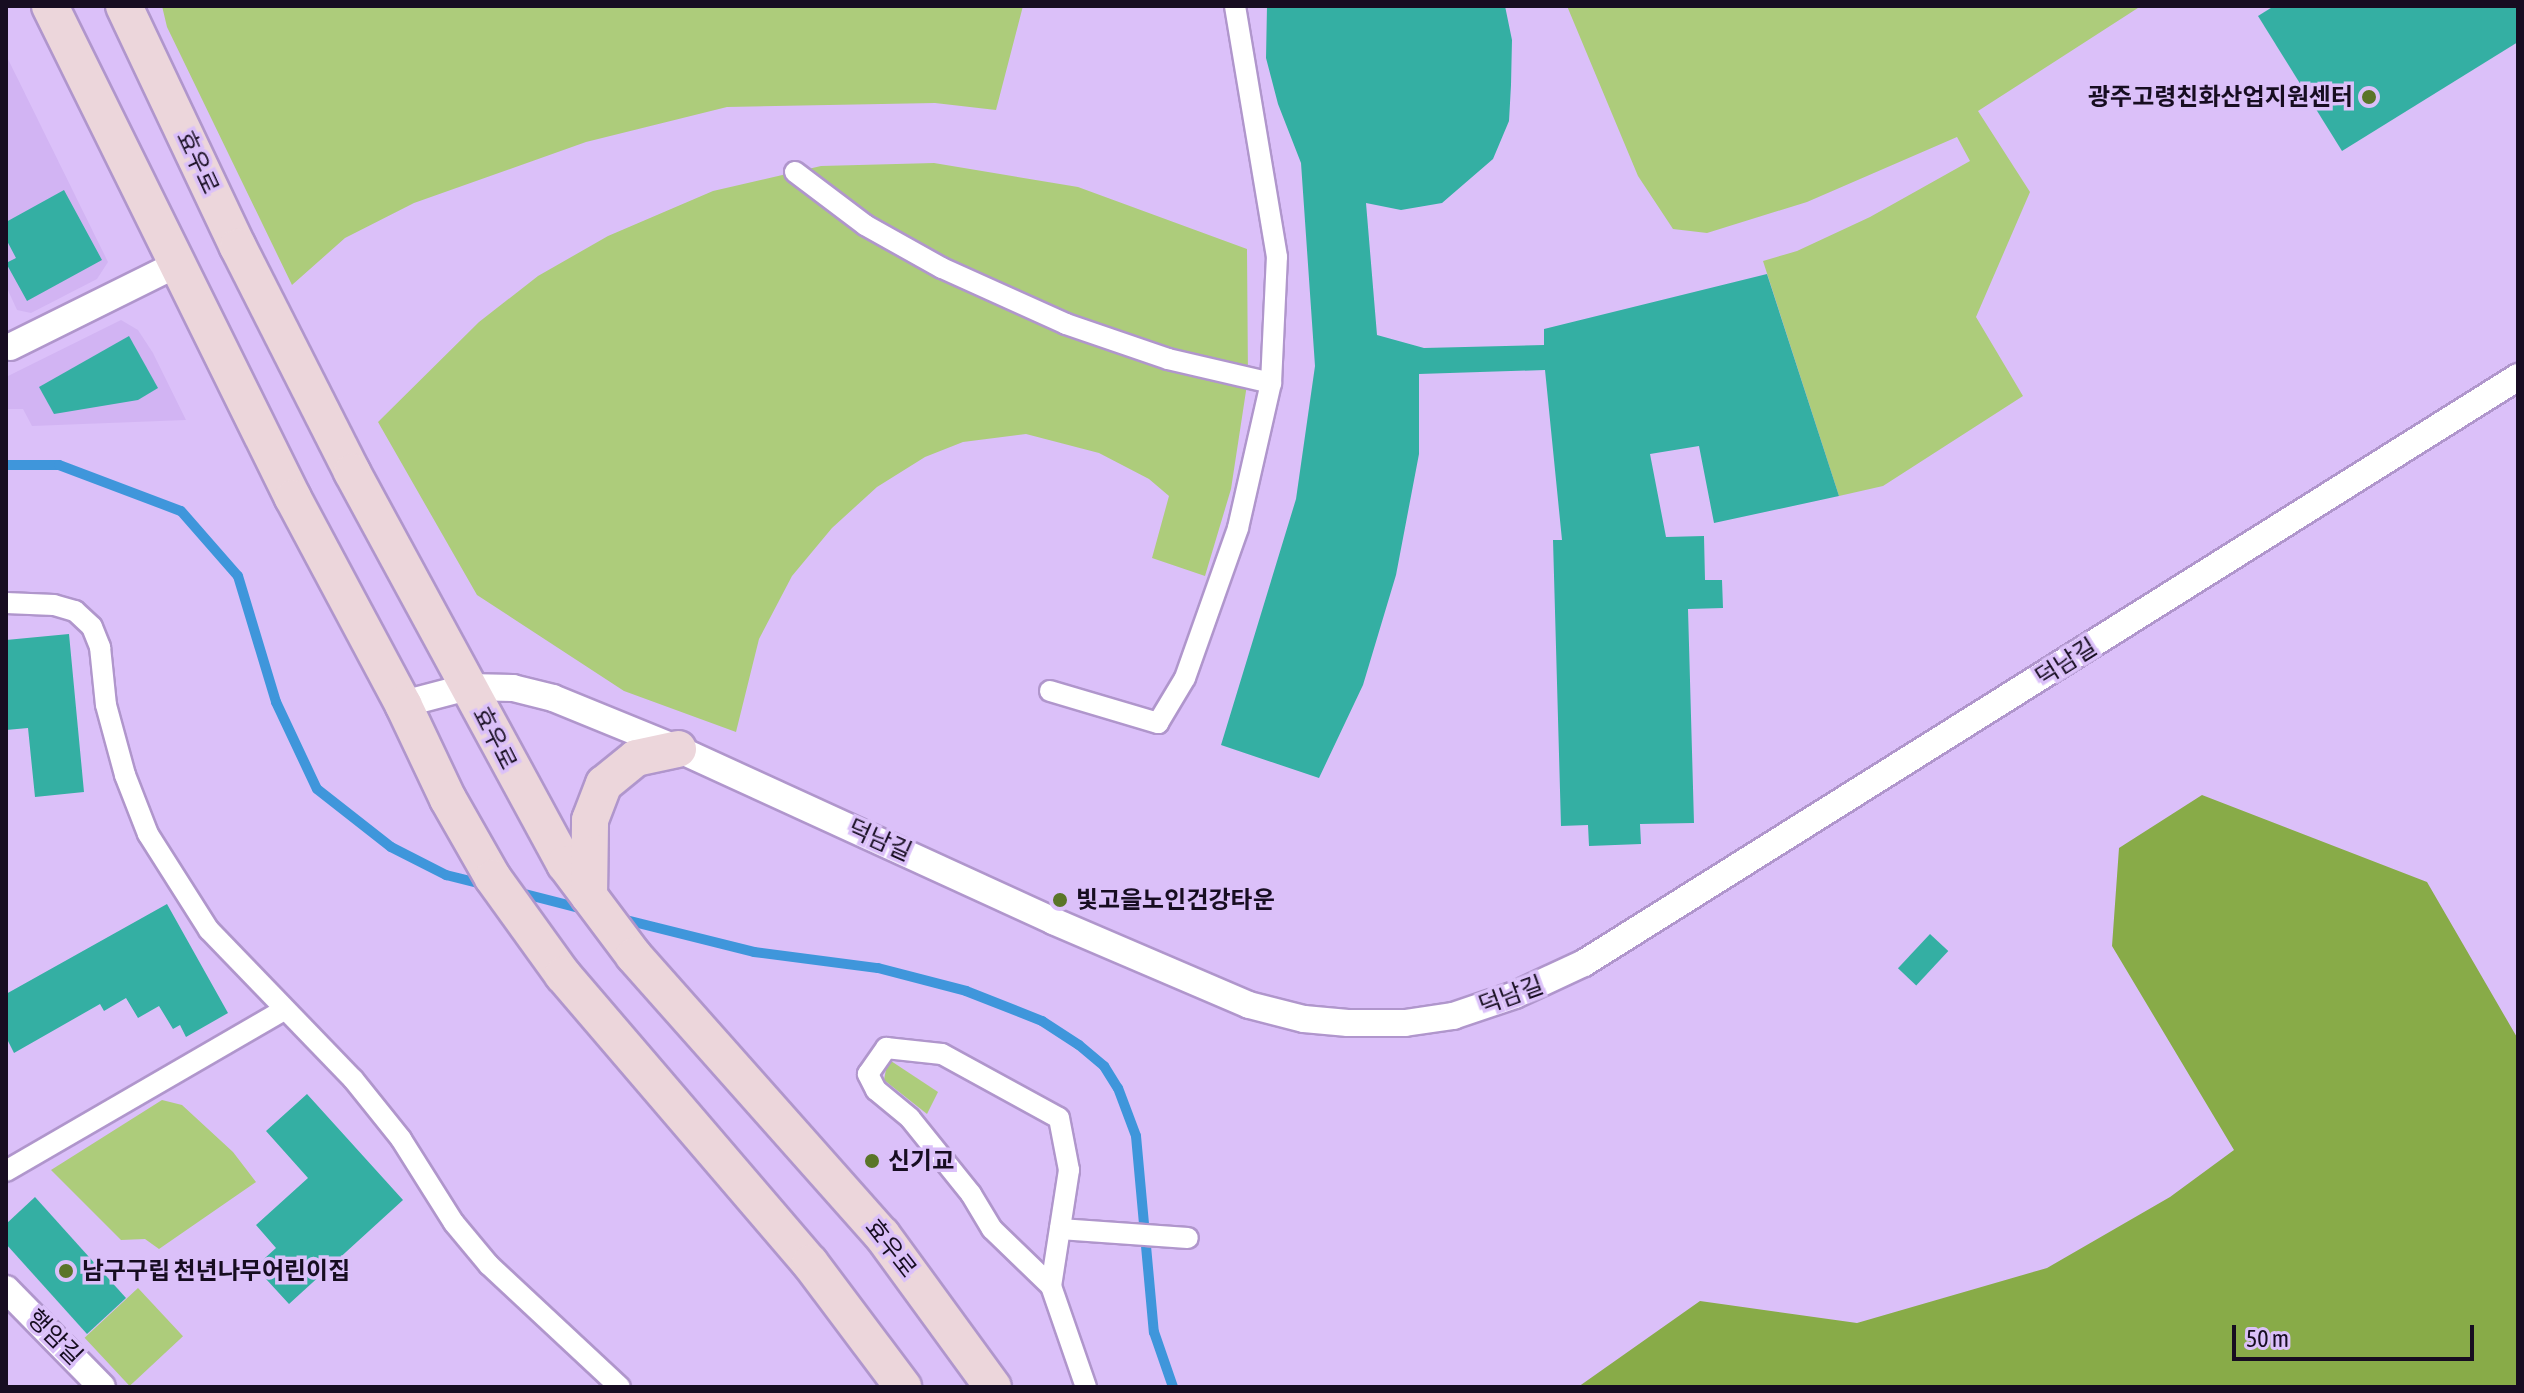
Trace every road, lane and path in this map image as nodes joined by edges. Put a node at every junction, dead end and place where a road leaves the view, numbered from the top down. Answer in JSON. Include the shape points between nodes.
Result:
{"nodes":[{"id":1,"x":50,"y":6,"type":"edge"},
{"id":2,"x":124,"y":6,"type":"edge"},
{"id":3,"x":1235,"y":6,"type":"edge"},
{"id":4,"x":795,"y":172,"type":"dead end"},
{"id":5,"x":177,"y":264,"type":"junction"},
{"id":6,"x":7,"y":345,"type":"edge"},
{"id":7,"x":2518,"y":377,"type":"edge"},
{"id":8,"x":1271,"y":383,"type":"junction"},
{"id":9,"x":6,"y":603,"type":"edge"},
{"id":10,"x":468,"y":687,"type":"junction"},
{"id":11,"x":1050,"y":691,"type":"dead end"},
{"id":12,"x":403,"y":704,"type":"junction"},
{"id":13,"x":678,"y":749,"type":"junction"},
{"id":14,"x":589,"y":896,"type":"junction"},
{"id":15,"x":284,"y":1010,"type":"junction"},
{"id":16,"x":6,"y":1171,"type":"edge"},
{"id":17,"x":1060,"y":1229,"type":"junction"},
{"id":18,"x":1188,"y":1238,"type":"dead end"},
{"id":19,"x":1051,"y":1286,"type":"junction"},
{"id":20,"x":6,"y":1289,"type":"edge"},
{"id":21,"x":102,"y":1387,"type":"edge"},
{"id":22,"x":620,"y":1387,"type":"edge"},
{"id":23,"x":903,"y":1387,"type":"edge"},
{"id":24,"x":993,"y":1387,"type":"edge"},
{"id":25,"x":1086,"y":1387,"type":"edge"}],
"edges":[{"from":1,"to":5,"type":"main road"},
{"from":2,"to":10,"type":"main road","name":"효우로","via":[[245,261]]},
{"from":3,"to":8,"type":"street","via":[[1277,257]]},
{"from":4,"to":8,"type":"street","via":[[865,225],[1066,324],[1168,359]]},
{"from":5,"to":6,"type":"street"},
{"from":5,"to":12,"type":"main road"},
{"from":7,"to":13,"type":"street","name":"덕남길","via":[[1584,963],[1453,1016],[1348,1023],[1249,1005]]},
{"from":8,"to":11,"type":"street","via":[[1238,528],[1185,678],[1158,723]]},
{"from":9,"to":15,"type":"street","via":[[54,605],[75,611],[92,627],[100,647],[106,705],[148,834],[209,930]]},
{"from":10,"to":12,"type":"street","name":"덕남길"},
{"from":10,"to":13,"type":"street","name":"덕남길","via":[[513,688],[553,698]]},
{"from":10,"to":14,"type":"main road","name":"효우로","via":[[525,796]]},
{"from":12,"to":23,"type":"main road","via":[[493,878],[563,975],[810,1263]]},
{"from":13,"to":14,"type":"main road","via":[[636,758],[604,784],[590,820]]},
{"from":14,"to":24,"type":"main road","name":"효우로","via":[[634,956],[882,1235]]},
{"from":15,"to":16,"type":"street"},
{"from":15,"to":22,"type":"street","via":[[401,1139],[454,1223],[489,1265]]},
{"from":17,"to":18,"type":"street"},
{"from":17,"to":19,"type":"street"},
{"from":17,"to":19,"type":"street","via":[[1069,1170],[1059,1118],[942,1054],[886,1048],[868,1074],[876,1090],[910,1118],[992,1229]]},
{"from":19,"to":25,"type":"street"},
{"from":20,"to":21,"type":"street","name":"행암길"}]}
